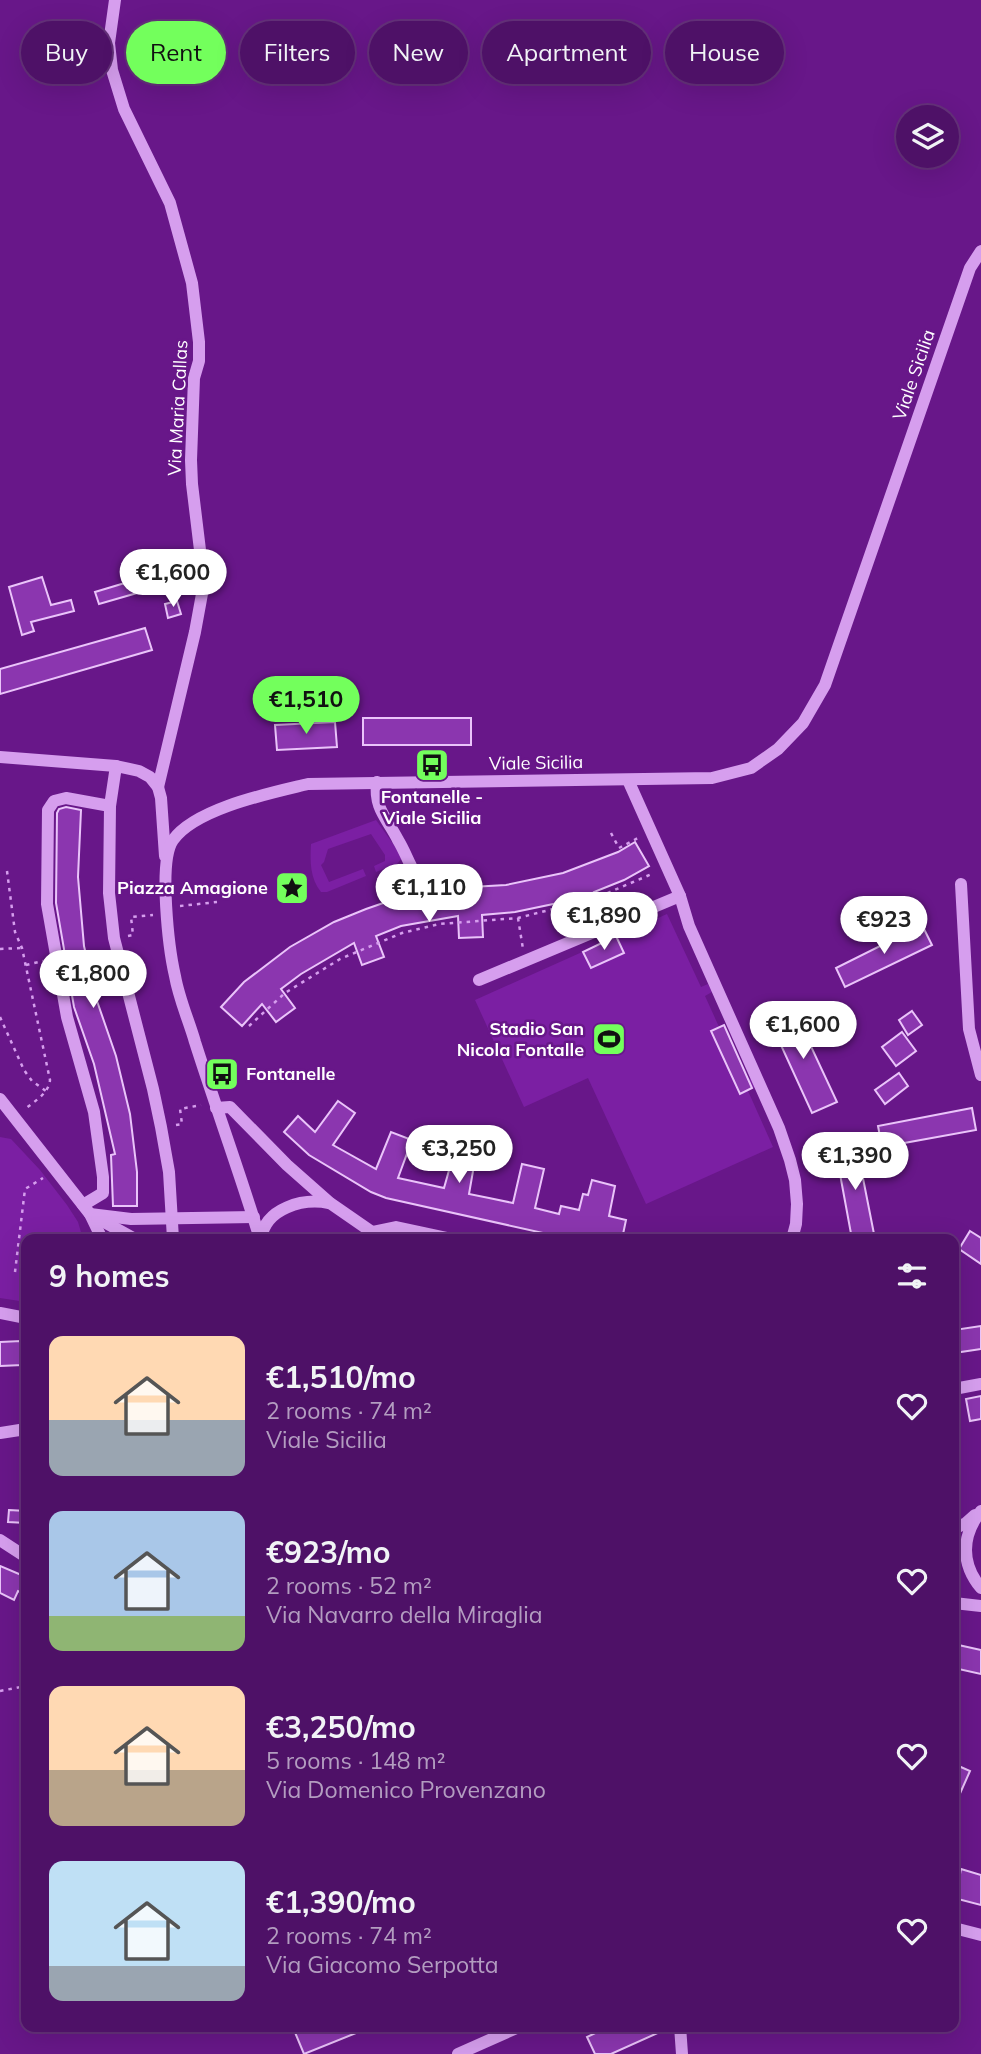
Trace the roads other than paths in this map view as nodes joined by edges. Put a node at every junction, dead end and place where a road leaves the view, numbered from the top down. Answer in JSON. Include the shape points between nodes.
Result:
{"nodes":[{"id":1,"x":115,"y":0,"type":"edge"},
{"id":2,"x":981,"y":251,"type":"edge"},
{"id":3,"x":0,"y":757,"type":"edge"},
{"id":4,"x":116,"y":766,"type":"junction"},
{"id":5,"x":628,"y":779,"type":"junction"},
{"id":6,"x":377,"y":782,"type":"junction"},
{"id":7,"x":158,"y":787,"type":"junction"},
{"id":8,"x":110,"y":806,"type":"junction"},
{"id":9,"x":165,"y":863,"type":"junction"},
{"id":10,"x":411,"y":866,"type":"dead end"},
{"id":11,"x":961,"y":884,"type":"dead end"},
{"id":12,"x":680,"y":896,"type":"junction"},
{"id":13,"x":479,"y":980,"type":"dead end"},
{"id":14,"x":981,"y":1075,"type":"edge"},
{"id":15,"x":0,"y":1099,"type":"edge"},
{"id":16,"x":215,"y":1105,"type":"junction"},
{"id":17,"x":330,"y":1203,"type":"junction"},
{"id":18,"x":86,"y":1210,"type":"junction"},
{"id":19,"x":254,"y":1217,"type":"junction"},
{"id":20,"x":171,"y":1219,"type":"junction"},
{"id":21,"x":99,"y":1234,"type":"edge"},
{"id":22,"x":127,"y":1234,"type":"edge"},
{"id":23,"x":172,"y":1234,"type":"edge"},
{"id":24,"x":259,"y":1234,"type":"edge"},
{"id":25,"x":262,"y":1234,"type":"edge"},
{"id":26,"x":368,"y":1234,"type":"edge"},
{"id":27,"x":379,"y":1234,"type":"edge"},
{"id":28,"x":429,"y":1234,"type":"edge"},
{"id":29,"x":793,"y":1234,"type":"edge"},
{"id":30,"x":0,"y":1313,"type":"edge"},
{"id":31,"x":21,"y":1317,"type":"edge"},
{"id":32,"x":981,"y":1384,"type":"edge"},
{"id":33,"x":959,"y":1388,"type":"edge"},
{"id":34,"x":21,"y":1430,"type":"edge"},
{"id":35,"x":0,"y":1433,"type":"edge"},
{"id":36,"x":0,"y":1441,"type":"edge"},
{"id":37,"x":981,"y":1511,"type":"edge"},
{"id":38,"x":959,"y":1526,"type":"edge"},
{"id":39,"x":0,"y":1540,"type":"edge"},
{"id":40,"x":21,"y":1554,"type":"edge"},
{"id":41,"x":981,"y":1588,"type":"edge"},
{"id":42,"x":959,"y":1604,"type":"edge"},
{"id":43,"x":981,"y":1606,"type":"edge"},
{"id":44,"x":959,"y":1929,"type":"edge"},
{"id":45,"x":981,"y":1935,"type":"edge"},
{"id":46,"x":508,"y":2032,"type":"edge"},
{"id":47,"x":680,"y":2032,"type":"edge"},
{"id":48,"x":458,"y":2054,"type":"edge"},
{"id":49,"x":682,"y":2054,"type":"edge"}],
"edges":[{"from":1,"to":7,"type":"street","name":"Via Maria Callas","via":[[109,43],[112,70],[124,108],[170,203],[192,283],[200,342],[191,460],[204,583]]},
{"from":2,"to":5,"type":"street","name":"Viale Sicilia","via":[[970,268],[825,685],[803,723],[751,768],[712,779]]},
{"from":3,"to":4,"type":"street"},
{"from":4,"to":7,"type":"street","via":[[139,771]]},
{"from":4,"to":8,"type":"street"},
{"from":5,"to":6,"type":"street","name":"Viale Sicilia"},
{"from":5,"to":12,"type":"street"},
{"from":6,"to":9,"type":"street","name":"Viale Sicilia","via":[[308,784],[259,795],[187,826],[172,842]]},
{"from":6,"to":10,"type":"street","via":[[380,811]]},
{"from":7,"to":9,"type":"street"},
{"from":8,"to":18,"type":"street","via":[[66,798],[54,801],[48,810],[47,904],[67,1017],[94,1112],[103,1177],[103,1193]]},
{"from":8,"to":20,"type":"street","via":[[114,938],[161,1127]]},
{"from":9,"to":16,"type":"street","name":"Viale Sicilia","via":[[175,976]]},
{"from":11,"to":14,"type":"street","via":[[969,1029]]},
{"from":12,"to":13,"type":"street"},
{"from":12,"to":29,"type":"street","via":[[790,1160],[797,1204]]},
{"from":15,"to":18,"type":"street"},
{"from":16,"to":17,"type":"street","via":[[230,1107]]},
{"from":16,"to":19,"type":"street","name":"Viale Sicilia"},
{"from":17,"to":25,"type":"street","via":[[307,1201],[286,1208]]},
{"from":17,"to":26,"type":"street"},
{"from":18,"to":20,"type":"street","via":[[131,1219]]},
{"from":18,"to":21,"type":"street"},
{"from":18,"to":22,"type":"street"},
{"from":19,"to":20,"type":"street"},
{"from":19,"to":24,"type":"street","name":"Viale Sicilia"},
{"from":20,"to":23,"type":"street"},
{"from":27,"to":28,"type":"street","via":[[396,1227]]},
{"from":30,"to":31,"type":"street"},
{"from":32,"to":33,"type":"street"},
{"from":34,"to":35,"type":"street"},
{"from":35,"to":36,"type":"street"},
{"from":37,"to":38,"type":"street"},
{"from":37,"to":41,"type":"street","via":[[972,1522],[965,1556]]},
{"from":39,"to":40,"type":"street"},
{"from":42,"to":43,"type":"street"},
{"from":44,"to":45,"type":"street"},
{"from":46,"to":48,"type":"street"},
{"from":47,"to":49,"type":"street"}]}
